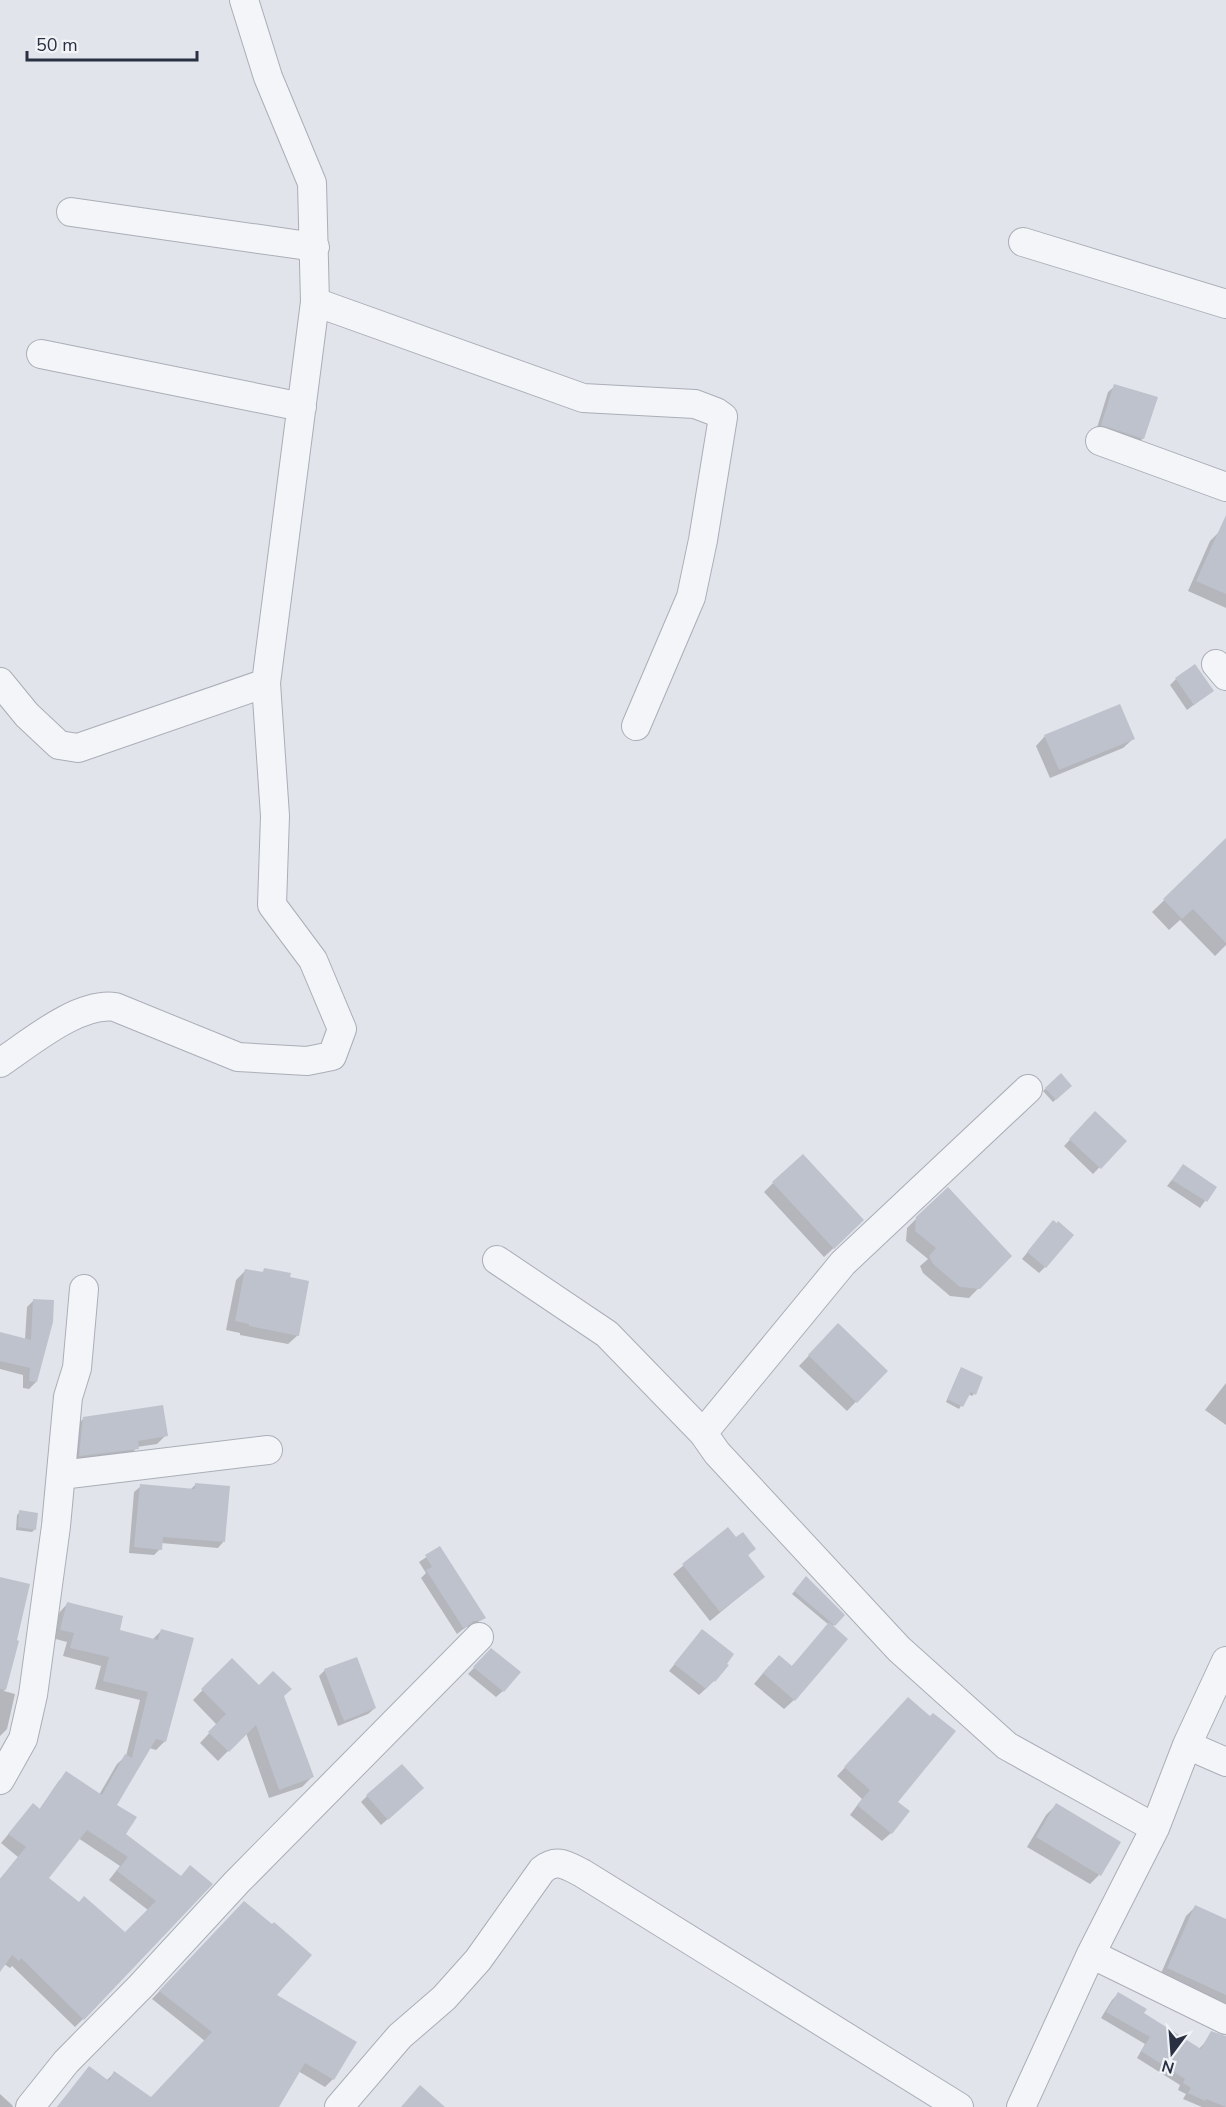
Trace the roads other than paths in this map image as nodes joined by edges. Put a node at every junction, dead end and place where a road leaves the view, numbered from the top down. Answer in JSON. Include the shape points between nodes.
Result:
{"nodes":[{"id":1,"x":244,"y":0,"type":"edge"},
{"id":2,"x":71,"y":212,"type":"dead end"},
{"id":3,"x":1023,"y":242,"type":"dead end"},
{"id":4,"x":315,"y":247,"type":"junction"},
{"id":5,"x":315,"y":302,"type":"junction"},
{"id":6,"x":1226,"y":304,"type":"edge"},
{"id":7,"x":41,"y":354,"type":"dead end"},
{"id":8,"x":302,"y":407,"type":"junction"},
{"id":9,"x":1100,"y":441,"type":"dead end"},
{"id":10,"x":1226,"y":487,"type":"edge"},
{"id":11,"x":0,"y":682,"type":"edge"},
{"id":12,"x":266,"y":683,"type":"junction"},
{"id":13,"x":636,"y":726,"type":"dead end"},
{"id":14,"x":0,"y":1063,"type":"edge"},
{"id":15,"x":1028,"y":1089,"type":"dead end"},
{"id":16,"x":497,"y":1260,"type":"dead end"},
{"id":17,"x":84,"y":1288,"type":"dead end"},
{"id":18,"x":703,"y":1433,"type":"junction"},
{"id":19,"x":268,"y":1450,"type":"dead end"},
{"id":20,"x":61,"y":1475,"type":"junction"},
{"id":21,"x":479,"y":1637,"type":"dead end"},
{"id":22,"x":1226,"y":1661,"type":"edge"},
{"id":23,"x":1187,"y":1744,"type":"junction"},
{"id":24,"x":1226,"y":1762,"type":"edge"},
{"id":25,"x":0,"y":1780,"type":"edge"},
{"id":26,"x":1155,"y":1828,"type":"junction"},
{"id":27,"x":1091,"y":1954,"type":"junction"},
{"id":28,"x":1226,"y":2020,"type":"edge"},
{"id":29,"x":30,"y":2107,"type":"edge"},
{"id":30,"x":339,"y":2107,"type":"edge"},
{"id":31,"x":959,"y":2107,"type":"edge"},
{"id":32,"x":1022,"y":2107,"type":"edge"}],
"edges":[{"from":1,"to":4,"type":"street","via":[[268,77],[312,183]]},
{"from":2,"to":4,"type":"street"},
{"from":3,"to":6,"type":"street"},
{"from":4,"to":5,"type":"street"},
{"from":5,"to":8,"type":"street"},
{"from":5,"to":13,"type":"street","via":[[583,398],[695,404],[723,417],[691,597]]},
{"from":7,"to":8,"type":"street"},
{"from":8,"to":12,"type":"street"},
{"from":9,"to":10,"type":"street"},
{"from":11,"to":12,"type":"street","via":[[59,745],[78,748]]},
{"from":12,"to":14,"type":"street","via":[[275,816],[272,905],[313,960],[334,1006],[342,1029],[332,1056],[307,1061],[238,1057],[115,1007],[103,1006],[76,1014]]},
{"from":15,"to":18,"type":"street","via":[[843,1263]]},
{"from":16,"to":18,"type":"street","via":[[608,1334]]},
{"from":17,"to":20,"type":"street"},
{"from":18,"to":26,"type":"street","via":[[717,1453],[899,1648],[1007,1746]]},
{"from":19,"to":20,"type":"street"},
{"from":20,"to":25,"type":"street","via":[[33,1695],[23,1740]]},
{"from":21,"to":29,"type":"street","via":[[237,1882],[66,2062]]},
{"from":22,"to":23,"type":"street"},
{"from":23,"to":24,"type":"street"},
{"from":23,"to":26,"type":"street"},
{"from":26,"to":27,"type":"street"},
{"from":27,"to":28,"type":"street"},
{"from":27,"to":32,"type":"street"},
{"from":30,"to":31,"type":"street","via":[[400,2036],[444,1998],[478,1960],[542,1870],[555,1862],[582,1873]]}]}
